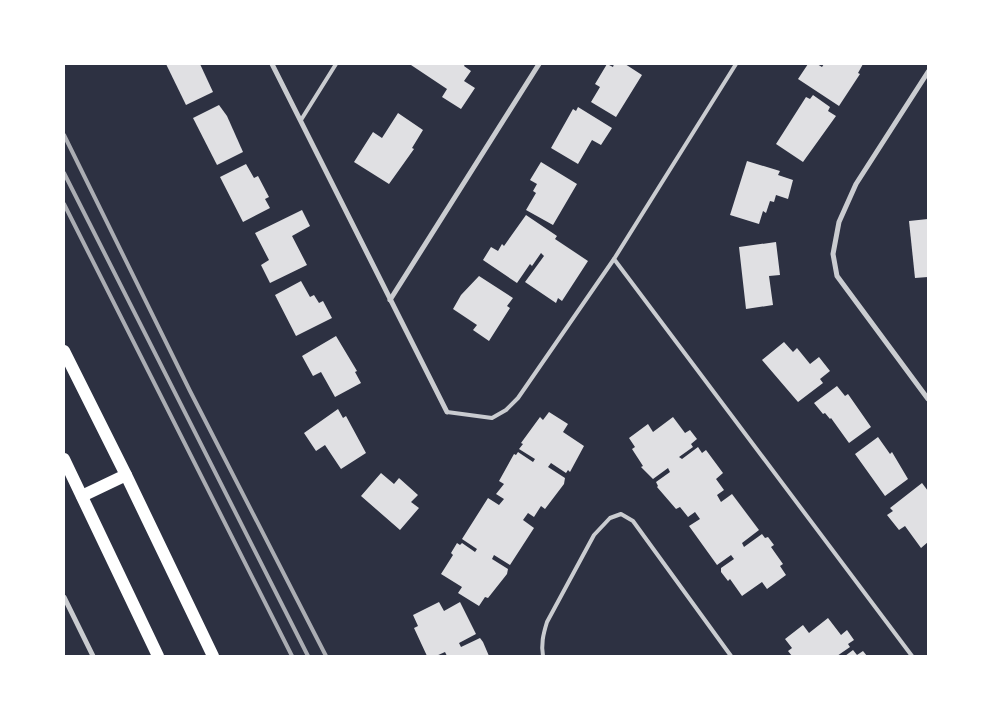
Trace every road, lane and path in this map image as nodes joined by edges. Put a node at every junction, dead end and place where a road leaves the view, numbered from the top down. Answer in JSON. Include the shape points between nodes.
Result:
{"nodes":[{"id":1,"x":272,"y":64,"type":"edge"},
{"id":2,"x":336,"y":64,"type":"edge"},
{"id":3,"x":539,"y":64,"type":"edge"},
{"id":4,"x":736,"y":64,"type":"edge"},
{"id":5,"x":928,"y":72,"type":"edge"},
{"id":6,"x":301,"y":120,"type":"junction"},
{"id":7,"x":614,"y":259,"type":"junction"},
{"id":8,"x":390,"y":300,"type":"junction"},
{"id":9,"x":64,"y":351,"type":"edge"},
{"id":10,"x":928,"y":399,"type":"edge"},
{"id":11,"x":446,"y":412,"type":"joint"},
{"id":12,"x":64,"y":459,"type":"edge"},
{"id":13,"x":126,"y":475,"type":"junction"},
{"id":14,"x":82,"y":496,"type":"junction"},
{"id":15,"x":64,"y":597,"type":"edge"},
{"id":16,"x":93,"y":656,"type":"edge"},
{"id":17,"x":158,"y":656,"type":"edge"},
{"id":18,"x":213,"y":656,"type":"edge"},
{"id":19,"x":543,"y":656,"type":"edge"},
{"id":20,"x":731,"y":656,"type":"edge"},
{"id":21,"x":912,"y":656,"type":"edge"}],
"edges":[{"from":1,"to":6,"type":"street"},
{"from":2,"to":6,"type":"lane"},
{"from":3,"to":8,"type":"street"},
{"from":4,"to":7,"type":"lane"},
{"from":5,"to":10,"type":"street","via":[[856,184],[839,222],[833,254],[837,276]]},
{"from":6,"to":8,"type":"street"},
{"from":7,"to":11,"type":"lane","via":[[518,398],[506,410],[492,418]]},
{"from":7,"to":21,"type":"lane"},
{"from":8,"to":11,"type":"street"},
{"from":9,"to":13,"type":"main road"},
{"from":12,"to":14,"type":"main road"},
{"from":13,"to":14,"type":"main road"},
{"from":13,"to":18,"type":"main road"},
{"from":14,"to":17,"type":"main road"},
{"from":15,"to":16,"type":"street"},
{"from":19,"to":20,"type":"lane","via":[[542,635],[547,622],[594,535],[610,518],[621,514],[633,521]]}]}
